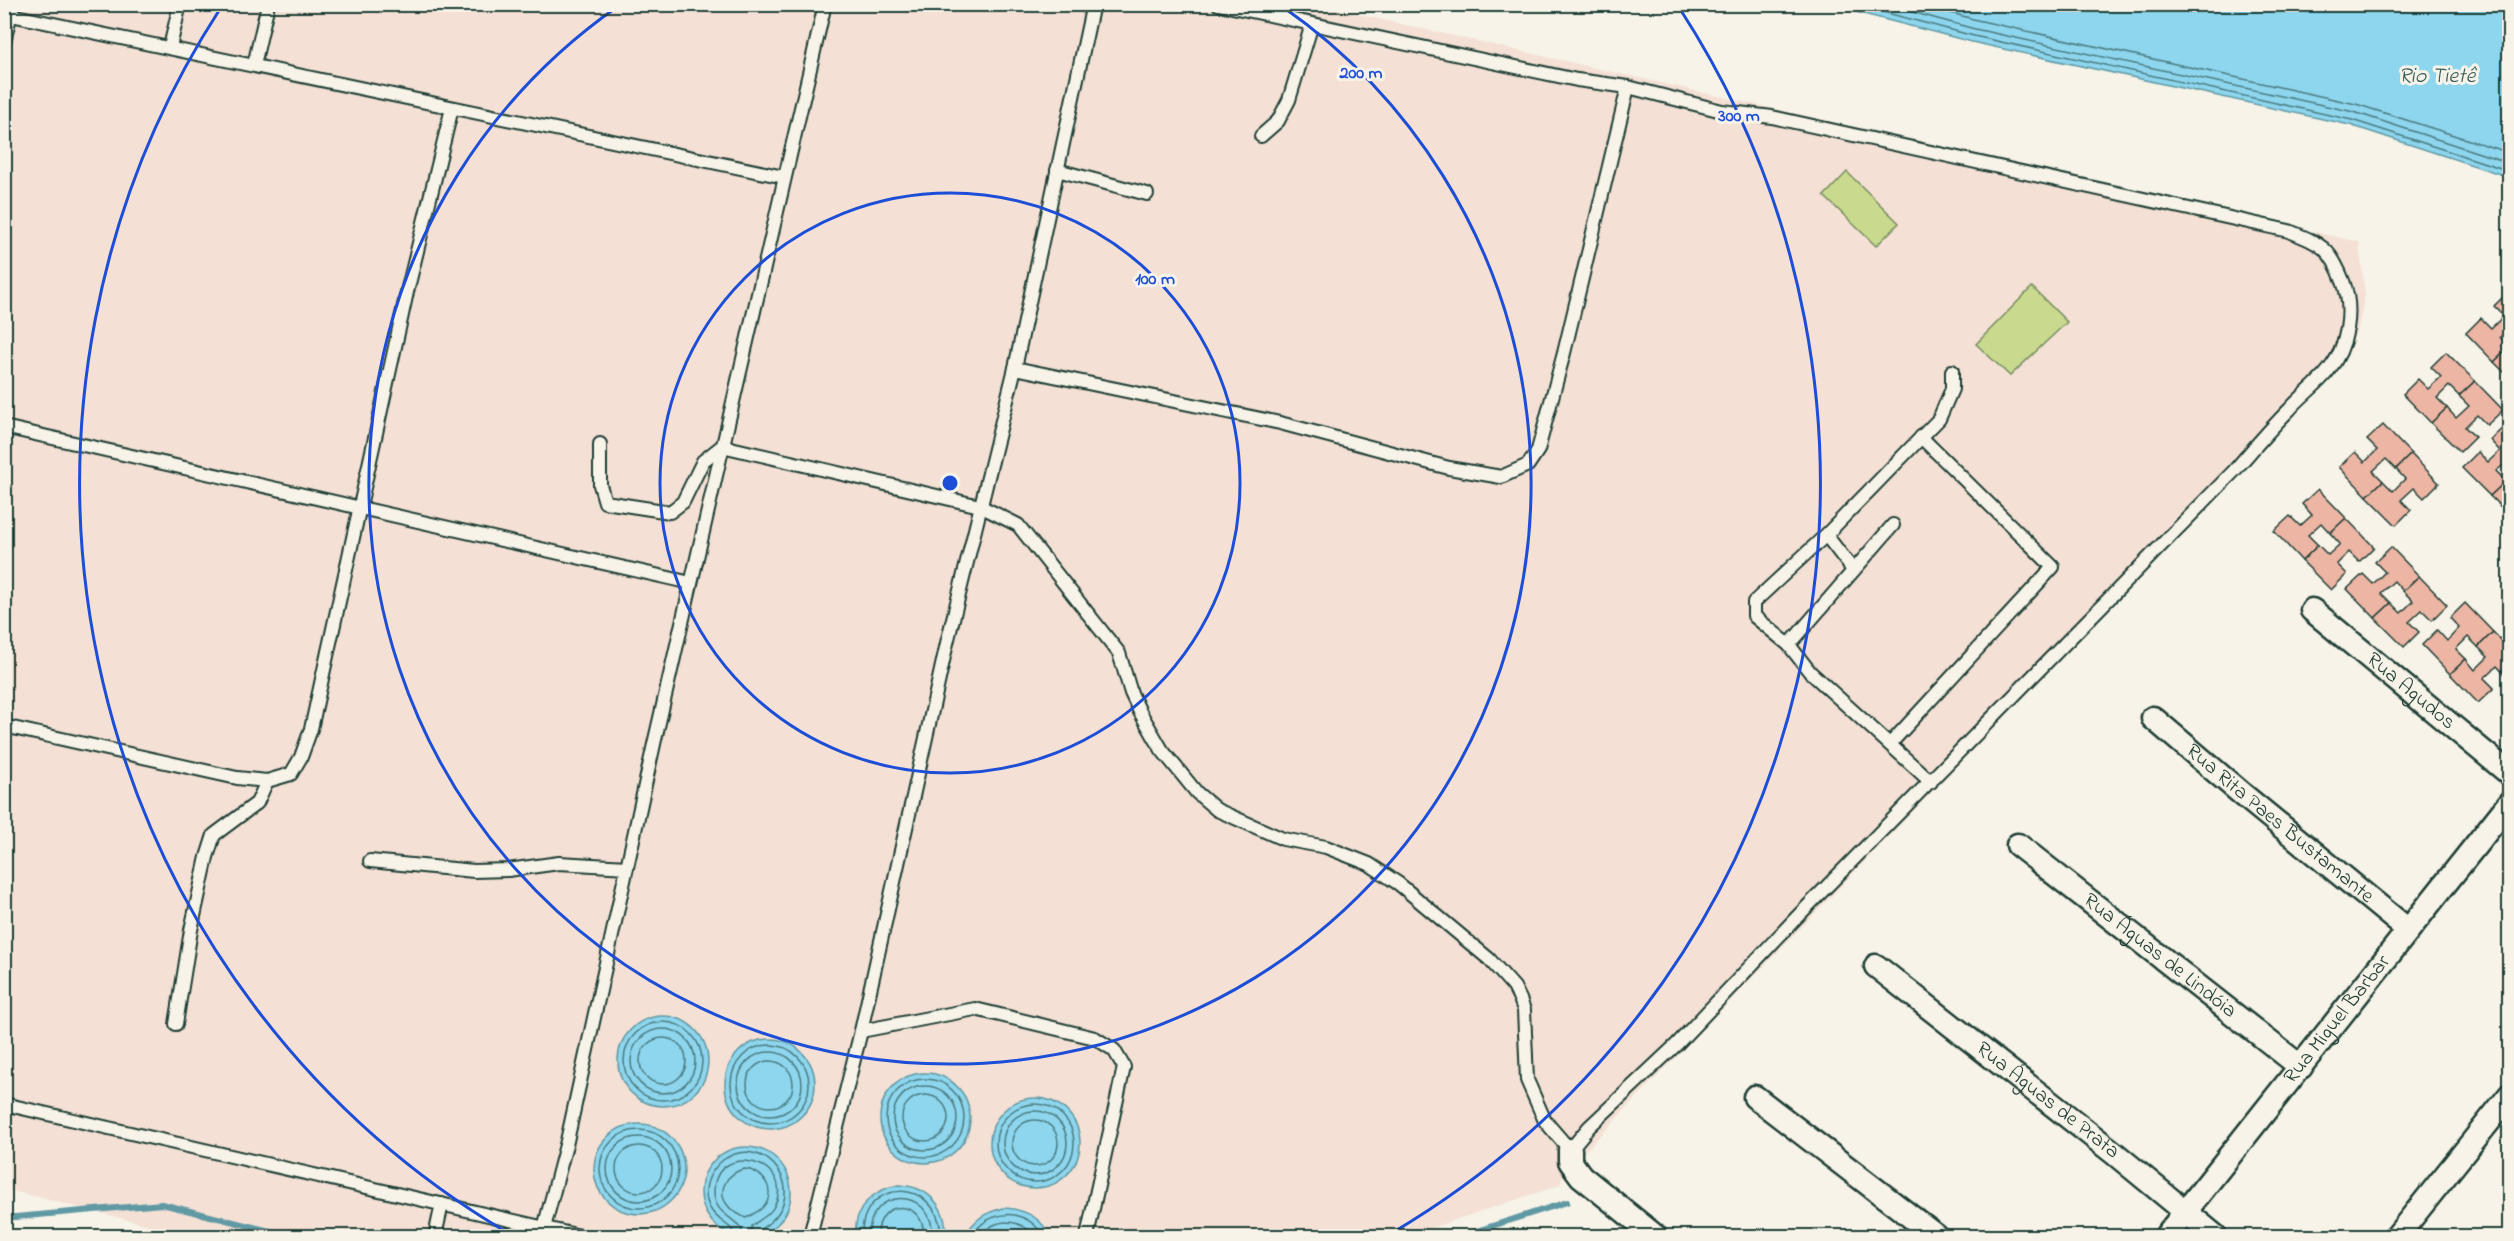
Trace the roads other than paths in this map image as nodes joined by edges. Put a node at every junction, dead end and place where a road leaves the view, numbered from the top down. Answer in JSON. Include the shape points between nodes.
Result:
{"nodes":[{"id":1,"x":268,"y":4,"type":"edge"},
{"id":2,"x":825,"y":4,"type":"edge"},
{"id":3,"x":1093,"y":4,"type":"edge"},
{"id":4,"x":1218,"y":4,"type":"edge"},
{"id":5,"x":176,"y":6,"type":"edge"},
{"id":6,"x":12,"y":10,"type":"edge"},
{"id":7,"x":1312,"y":24,"type":"junction"},
{"id":8,"x":4,"y":42,"type":"edge"},
{"id":9,"x":170,"y":47,"type":"junction"},
{"id":10,"x":254,"y":65,"type":"junction"},
{"id":11,"x":1628,"y":87,"type":"junction"},
{"id":12,"x":452,"y":108,"type":"junction"},
{"id":13,"x":1261,"y":136,"type":"dead end"},
{"id":14,"x":1057,"y":170,"type":"junction"},
{"id":15,"x":784,"y":177,"type":"junction"},
{"id":16,"x":1147,"y":194,"type":"dead end"},
{"id":17,"x":1015,"y":368,"type":"junction"},
{"id":18,"x":1952,"y":371,"type":"dead end"},
{"id":19,"x":4,"y":427,"type":"edge"},
{"id":20,"x":1921,"y":437,"type":"junction"},
{"id":21,"x":600,"y":444,"type":"dead end"},
{"id":22,"x":722,"y":446,"type":"junction"},
{"id":23,"x":980,"y":506,"type":"junction"},
{"id":24,"x":359,"y":507,"type":"junction"},
{"id":25,"x":1893,"y":525,"type":"dead end"},
{"id":26,"x":1826,"y":535,"type":"junction"},
{"id":27,"x":1853,"y":570,"type":"junction"},
{"id":28,"x":691,"y":583,"type":"junction"},
{"id":29,"x":2312,"y":610,"type":"dead end"},
{"id":30,"x":1789,"y":645,"type":"junction"},
{"id":31,"x":2153,"y":718,"type":"dead end"},
{"id":32,"x":4,"y":726,"type":"edge"},
{"id":33,"x":1890,"y":744,"type":"junction"},
{"id":34,"x":2510,"y":774,"type":"edge"},
{"id":35,"x":267,"y":781,"type":"junction"},
{"id":36,"x":1931,"y":782,"type":"junction"},
{"id":37,"x":2510,"y":802,"type":"edge"},
{"id":38,"x":2018,"y":845,"type":"dead end"},
{"id":39,"x":370,"y":861,"type":"dead end"},
{"id":40,"x":627,"y":867,"type":"junction"},
{"id":41,"x":2408,"y":930,"type":"junction"},
{"id":42,"x":1876,"y":966,"type":"dead end"},
{"id":43,"x":177,"y":1024,"type":"dead end"},
{"id":44,"x":861,"y":1031,"type":"junction"},
{"id":45,"x":2301,"y":1068,"type":"junction"},
{"id":46,"x":2510,"y":1095,"type":"edge"},
{"id":47,"x":1755,"y":1097,"type":"dead end"},
{"id":48,"x":4,"y":1104,"type":"edge"},
{"id":49,"x":1570,"y":1150,"type":"junction"},
{"id":50,"x":442,"y":1204,"type":"junction"},
{"id":51,"x":2185,"y":1212,"type":"junction"},
{"id":52,"x":544,"y":1227,"type":"junction"},
{"id":53,"x":435,"y":1236,"type":"edge"},
{"id":54,"x":580,"y":1236,"type":"edge"},
{"id":55,"x":810,"y":1236,"type":"edge"},
{"id":56,"x":1087,"y":1236,"type":"edge"},
{"id":57,"x":1655,"y":1236,"type":"edge"},
{"id":58,"x":1936,"y":1236,"type":"edge"},
{"id":59,"x":2166,"y":1236,"type":"edge"},
{"id":60,"x":2215,"y":1236,"type":"edge"},
{"id":61,"x":2397,"y":1236,"type":"edge"}],
"edges":[{"from":1,"to":10,"type":"lane"},
{"from":2,"to":15,"type":"lane"},
{"from":3,"to":14,"type":"lane"},
{"from":4,"to":7,"type":"lane"},
{"from":5,"to":9,"type":"lane"},
{"from":6,"to":8,"type":"lane"},
{"from":6,"to":9,"type":"lane"},
{"from":7,"to":11,"type":"lane","via":[[1577,80]]},
{"from":7,"to":13,"type":"lane","via":[[1289,100],[1278,122]]},
{"from":9,"to":10,"type":"lane"},
{"from":10,"to":12,"type":"lane"},
{"from":11,"to":17,"type":"lane","via":[[1564,353],[1538,450],[1528,465],[1501,477],[1449,468],[1280,423]]},
{"from":11,"to":36,"type":"lane","via":[[1722,111],[1772,117],[2289,231],[2321,243],[2337,264],[2346,288],[2348,321],[2344,343],[2328,371]]},
{"from":12,"to":15,"type":"lane"},
{"from":12,"to":24,"type":"lane"},
{"from":14,"to":16,"type":"lane"},
{"from":14,"to":17,"type":"lane"},
{"from":15,"to":22,"type":"lane"},
{"from":17,"to":23,"type":"lane"},
{"from":18,"to":20,"type":"lane","via":[[1947,402],[1939,419]]},
{"from":19,"to":24,"type":"lane"},
{"from":20,"to":26,"type":"lane"},
{"from":20,"to":33,"type":"lane","via":[[2053,567]]},
{"from":21,"to":22,"type":"lane","via":[[600,485],[605,502],[670,512],[683,502],[703,461]]},
{"from":22,"to":23,"type":"lane"},
{"from":22,"to":28,"type":"lane"},
{"from":23,"to":44,"type":"lane"},
{"from":23,"to":49,"type":"lane","via":[[1018,525],[1119,654],[1140,712],[1162,750],[1197,793],[1217,810],[1283,839],[1326,847],[1369,864],[1489,959],[1520,999],[1524,1010],[1527,1080],[1545,1121]]},
{"from":24,"to":28,"type":"lane"},
{"from":24,"to":35,"type":"lane","via":[[312,729],[291,774]]},
{"from":25,"to":27,"type":"lane"},
{"from":26,"to":27,"type":"lane"},
{"from":26,"to":30,"type":"lane","via":[[1754,602],[1754,616]]},
{"from":27,"to":30,"type":"lane"},
{"from":28,"to":40,"type":"lane"},
{"from":29,"to":34,"type":"street","name":"Rua Agudos"},
{"from":30,"to":33,"type":"lane","via":[[1810,672]]},
{"from":31,"to":41,"type":"street","name":"Rua Rita Paes Bustamante"},
{"from":32,"to":35,"type":"lane","via":[[207,772]]},
{"from":33,"to":36,"type":"lane"},
{"from":35,"to":43,"type":"lane","via":[[258,803],[214,835],[190,930]]},
{"from":36,"to":49,"type":"lane"},
{"from":37,"to":41,"type":"street","name":"Rua Miguel Barbar"},
{"from":38,"to":45,"type":"street","name":"Rua Águas de Lindóia"},
{"from":39,"to":40,"type":"lane","via":[[474,871],[559,863]]},
{"from":40,"to":52,"type":"lane","via":[[567,1141]]},
{"from":41,"to":45,"type":"street","name":"Rua Miguel Barbar"},
{"from":42,"to":51,"type":"street","name":"Rua Águas de Prata"},
{"from":44,"to":55,"type":"lane"},
{"from":44,"to":56,"type":"lane","via":[[975,1009],[1095,1038],[1114,1050],[1124,1067]]},
{"from":45,"to":51,"type":"street","name":"Rua Miguel Barbar"},
{"from":46,"to":61,"type":"street"},
{"from":47,"to":58,"type":"street"},
{"from":48,"to":50,"type":"lane"},
{"from":49,"to":57,"type":"street","via":[[1570,1161],[1581,1176]]},
{"from":50,"to":52,"type":"lane"},
{"from":50,"to":53,"type":"lane"},
{"from":51,"to":59,"type":"street","name":"Rua Miguel Barbar"},
{"from":51,"to":60,"type":"street","name":"Rua Águas de Prata"},
{"from":52,"to":54,"type":"lane"}]}
